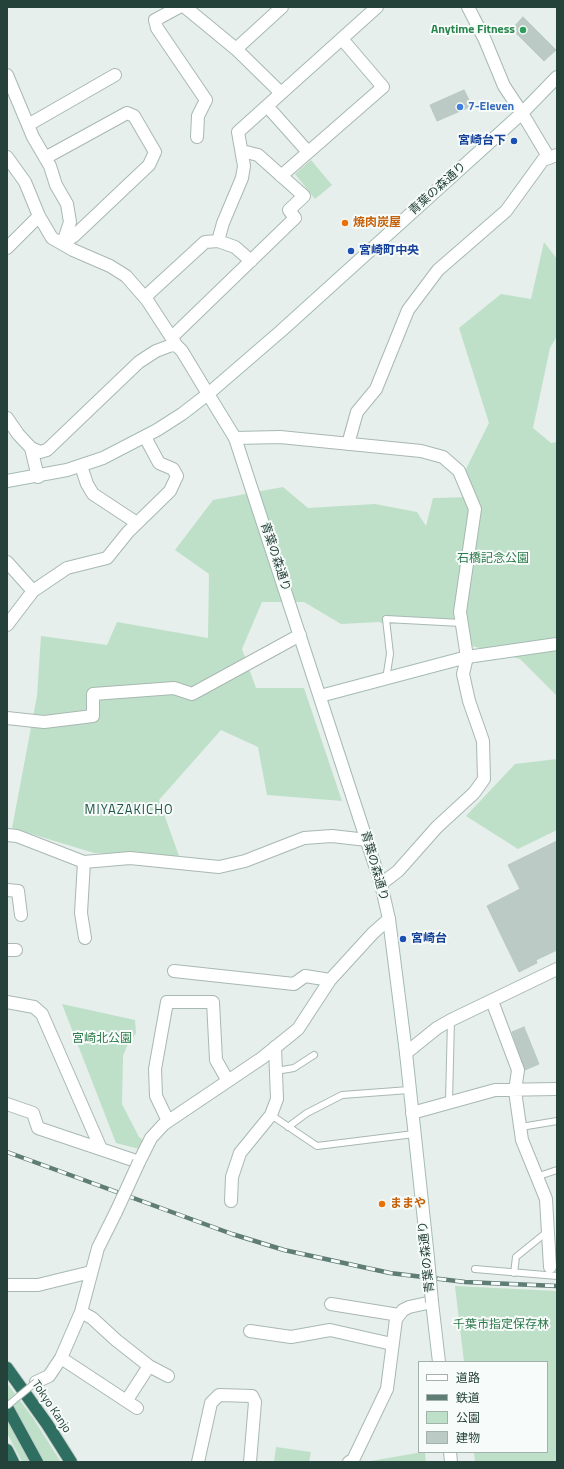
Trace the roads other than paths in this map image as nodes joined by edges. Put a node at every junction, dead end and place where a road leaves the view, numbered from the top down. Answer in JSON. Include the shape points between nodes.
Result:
{"nodes":[{"id":1,"x":179,"y":7,"type":"edge"},
{"id":2,"x":185,"y":7,"type":"edge"},
{"id":3,"x":282,"y":7,"type":"edge"},
{"id":4,"x":377,"y":7,"type":"edge"},
{"id":5,"x":468,"y":7,"type":"edge"},
{"id":6,"x":342,"y":39,"type":"junction"},
{"id":7,"x":236,"y":49,"type":"junction"},
{"id":8,"x":7,"y":75,"type":"edge"},
{"id":9,"x":115,"y":75,"type":"dead end"},
{"id":10,"x":557,"y":77,"type":"edge"},
{"id":11,"x":281,"y":93,"type":"junction"},
{"id":12,"x":267,"y":106,"type":"junction"},
{"id":13,"x":522,"y":113,"type":"junction"},
{"id":14,"x":28,"y":125,"type":"junction"},
{"id":15,"x":197,"y":137,"type":"dead end"},
{"id":16,"x":242,"y":151,"type":"junction"},
{"id":17,"x":308,"y":152,"type":"junction"},
{"id":18,"x":7,"y":157,"type":"edge"},
{"id":19,"x":553,"y":157,"type":"edge"},
{"id":20,"x":45,"y":158,"type":"junction"},
{"id":21,"x":281,"y":176,"type":"junction"},
{"id":22,"x":39,"y":216,"type":"junction"},
{"id":23,"x":218,"y":241,"type":"junction"},
{"id":24,"x":63,"y":243,"type":"junction"},
{"id":25,"x":7,"y":248,"type":"edge"},
{"id":26,"x":251,"y":261,"type":"junction"},
{"id":27,"x":145,"y":297,"type":"junction"},
{"id":28,"x":174,"y":341,"type":"junction"},
{"id":29,"x":208,"y":394,"type":"junction"},
{"id":30,"x":7,"y":418,"type":"edge"},
{"id":31,"x":145,"y":437,"type":"junction"},
{"id":32,"x":235,"y":438,"type":"junction"},
{"id":33,"x":348,"y":444,"type":"junction"},
{"id":34,"x":31,"y":448,"type":"junction"},
{"id":35,"x":81,"y":466,"type":"junction"},
{"id":36,"x":38,"y":477,"type":"junction"},
{"id":37,"x":7,"y":481,"type":"edge"},
{"id":38,"x":137,"y":524,"type":"junction"},
{"id":39,"x":7,"y":562,"type":"edge"},
{"id":40,"x":33,"y":591,"type":"junction"},
{"id":41,"x":462,"y":623,"type":"junction"},
{"id":42,"x":7,"y":625,"type":"edge"},
{"id":43,"x":300,"y":635,"type":"junction"},
{"id":44,"x":557,"y":644,"type":"edge"},
{"id":45,"x":466,"y":657,"type":"junction"},
{"id":46,"x":386,"y":679,"type":"junction"},
{"id":47,"x":320,"y":696,"type":"junction"},
{"id":48,"x":7,"y":718,"type":"edge"},
{"id":49,"x":7,"y":835,"type":"edge"},
{"id":50,"x":367,"y":840,"type":"junction"},
{"id":51,"x":84,"y":862,"type":"junction"},
{"id":52,"x":382,"y":884,"type":"junction"},
{"id":53,"x":7,"y":890,"type":"edge"},
{"id":54,"x":21,"y":915,"type":"dead end"},
{"id":55,"x":389,"y":918,"type":"junction"},
{"id":56,"x":85,"y":938,"type":"dead end"},
{"id":57,"x":557,"y":969,"type":"edge"},
{"id":58,"x":174,"y":971,"type":"dead end"},
{"id":59,"x":330,"y":980,"type":"junction"},
{"id":60,"x":492,"y":1001,"type":"junction"},
{"id":61,"x":7,"y":1002,"type":"edge"},
{"id":62,"x":451,"y":1020,"type":"junction"},
{"id":63,"x":275,"y":1047,"type":"junction"},
{"id":64,"x":406,"y":1053,"type":"junction"},
{"id":65,"x":314,"y":1055,"type":"dead end"},
{"id":66,"x":276,"y":1071,"type":"junction"},
{"id":67,"x":228,"y":1081,"type":"junction"},
{"id":68,"x":557,"y":1089,"type":"edge"},
{"id":69,"x":409,"y":1090,"type":"junction"},
{"id":70,"x":515,"y":1091,"type":"junction"},
{"id":71,"x":449,"y":1101,"type":"junction"},
{"id":72,"x":7,"y":1104,"type":"edge"},
{"id":73,"x":412,"y":1113,"type":"junction"},
{"id":74,"x":271,"y":1115,"type":"junction"},
{"id":75,"x":168,"y":1121,"type":"junction"},
{"id":76,"x":557,"y":1121,"type":"edge"},
{"id":77,"x":288,"y":1127,"type":"junction"},
{"id":78,"x":521,"y":1127,"type":"junction"},
{"id":79,"x":414,"y":1134,"type":"junction"},
{"id":80,"x":101,"y":1149,"type":"junction"},
{"id":81,"x":139,"y":1162,"type":"junction"},
{"id":82,"x":557,"y":1170,"type":"edge"},
{"id":83,"x":536,"y":1177,"type":"junction"},
{"id":84,"x":231,"y":1201,"type":"dead end"},
{"id":85,"x":548,"y":1231,"type":"junction"},
{"id":86,"x":475,"y":1269,"type":"dead end"},
{"id":87,"x":553,"y":1271,"type":"edge"},
{"id":88,"x":91,"y":1272,"type":"junction"},
{"id":89,"x":514,"y":1273,"type":"junction"},
{"id":90,"x":7,"y":1285,"type":"edge"},
{"id":91,"x":432,"y":1302,"type":"junction"},
{"id":92,"x":331,"y":1304,"type":"dead end"},
{"id":93,"x":82,"y":1312,"type":"junction"},
{"id":94,"x":399,"y":1315,"type":"junction"},
{"id":95,"x":250,"y":1331,"type":"dead end"},
{"id":96,"x":392,"y":1344,"type":"junction"},
{"id":97,"x":61,"y":1358,"type":"junction"},
{"id":98,"x":439,"y":1361,"type":"edge"},
{"id":99,"x":149,"y":1366,"type":"junction"},
{"id":100,"x":7,"y":1368,"type":"edge"},
{"id":101,"x":168,"y":1376,"type":"dead end"},
{"id":102,"x":36,"y":1382,"type":"joint"},
{"id":103,"x":127,"y":1400,"type":"junction"},
{"id":104,"x":7,"y":1407,"type":"edge"},
{"id":105,"x":137,"y":1408,"type":"dead end"},
{"id":106,"x":7,"y":1450,"type":"edge"},
{"id":107,"x":13,"y":1462,"type":"edge"},
{"id":108,"x":37,"y":1462,"type":"edge"},
{"id":109,"x":71,"y":1462,"type":"edge"},
{"id":110,"x":198,"y":1462,"type":"edge"},
{"id":111,"x":250,"y":1462,"type":"edge"},
{"id":112,"x":349,"y":1462,"type":"edge"}],
"edges":[{"from":1,"to":15,"type":"street","via":[[155,20],[157,28],[206,100],[198,116]]},
{"from":2,"to":7,"type":"street"},
{"from":3,"to":7,"type":"street"},
{"from":4,"to":6,"type":"street"},
{"from":5,"to":13,"type":"street","via":[[486,40],[504,86]]},
{"from":6,"to":11,"type":"street"},
{"from":6,"to":17,"type":"street","via":[[383,87]]},
{"from":7,"to":11,"type":"street"},
{"from":8,"to":14,"type":"street"},
{"from":9,"to":14,"type":"street"},
{"from":10,"to":13,"type":"street","name":"青葉の森通り"},
{"from":11,"to":12,"type":"street"},
{"from":12,"to":16,"type":"street","via":[[238,132]]},
{"from":12,"to":17,"type":"street"},
{"from":13,"to":19,"type":"street"},
{"from":13,"to":29,"type":"street","name":"青葉の森通り"},
{"from":14,"to":20,"type":"street"},
{"from":16,"to":21,"type":"street","via":[[258,155]]},
{"from":16,"to":23,"type":"street","via":[[242,178]]},
{"from":17,"to":21,"type":"street"},
{"from":18,"to":22,"type":"street","via":[[25,182]]},
{"from":19,"to":33,"type":"street","via":[[543,160],[506,211],[438,270],[408,310],[376,389],[357,412]]},
{"from":20,"to":24,"type":"street","via":[[67,204],[70,222]]},
{"from":20,"to":24,"type":"street","via":[[127,113],[134,116],[155,152],[149,165],[74,236]]},
{"from":21,"to":26,"type":"street","via":[[304,196],[289,210],[295,218]]},
{"from":22,"to":24,"type":"street","via":[[52,238]]},
{"from":22,"to":25,"type":"street"},
{"from":23,"to":26,"type":"street","via":[[235,247]]},
{"from":23,"to":27,"type":"street","via":[[205,242]]},
{"from":24,"to":27,"type":"street","via":[[126,276]]},
{"from":26,"to":28,"type":"street"},
{"from":27,"to":28,"type":"street"},
{"from":28,"to":29,"type":"street"},
{"from":28,"to":34,"type":"street","via":[[139,362],[52,447],[40,452]]},
{"from":29,"to":31,"type":"street","name":"青葉の森通り"},
{"from":29,"to":32,"type":"street","name":"青葉の森通り"},
{"from":30,"to":34,"type":"street"},
{"from":31,"to":35,"type":"street","name":"青葉の森通り"},
{"from":31,"to":38,"type":"street","via":[[159,463],[173,469],[178,476],[170,491]]},
{"from":32,"to":33,"type":"street","via":[[280,437]]},
{"from":32,"to":43,"type":"street","name":"青葉の森通り"},
{"from":33,"to":41,"type":"street","via":[[428,453],[443,457],[460,470],[475,509],[460,612]]},
{"from":34,"to":36,"type":"street"},
{"from":35,"to":36,"type":"street","name":"青葉の森通り"},
{"from":35,"to":38,"type":"street","via":[[93,494]]},
{"from":36,"to":37,"type":"street","name":"青葉の森通り"},
{"from":38,"to":40,"type":"street","via":[[107,558],[67,568]]},
{"from":39,"to":40,"type":"street"},
{"from":40,"to":42,"type":"street"},
{"from":41,"to":45,"type":"street"},
{"from":41,"to":46,"type":"lane","via":[[386,619],[390,654]]},
{"from":43,"to":47,"type":"street","name":"青葉の森通り"},
{"from":43,"to":48,"type":"street","via":[[192,694],[174,688],[93,694],[92,716],[44,722]]},
{"from":44,"to":45,"type":"street"},
{"from":45,"to":46,"type":"street"},
{"from":45,"to":52,"type":"street","via":[[463,674],[483,741],[484,779],[474,793],[437,827],[398,871]]},
{"from":46,"to":47,"type":"street"},
{"from":47,"to":50,"type":"street","name":"青葉の森通り"},
{"from":49,"to":51,"type":"street","via":[[17,836]]},
{"from":50,"to":51,"type":"street","via":[[332,836],[304,838],[245,861],[219,867],[130,858]]},
{"from":50,"to":52,"type":"street","name":"青葉の森通り"},
{"from":51,"to":56,"type":"street","via":[[81,913]]},
{"from":52,"to":55,"type":"street","name":"青葉の森通り"},
{"from":53,"to":54,"type":"street","via":[[18,891]]},
{"from":55,"to":59,"type":"street"},
{"from":55,"to":64,"type":"street","name":"青葉の森通り"},
{"from":57,"to":60,"type":"street"},
{"from":58,"to":59,"type":"street","via":[[294,984],[305,976]]},
{"from":59,"to":63,"type":"street","via":[[298,1029]]},
{"from":60,"to":62,"type":"street"},
{"from":60,"to":70,"type":"street","via":[[518,1070]]},
{"from":61,"to":80,"type":"street","via":[[34,1007],[42,1014]]},
{"from":62,"to":64,"type":"street"},
{"from":62,"to":71,"type":"lane"},
{"from":63,"to":66,"type":"street"},
{"from":63,"to":67,"type":"street"},
{"from":64,"to":69,"type":"street","name":"青葉の森通り"},
{"from":65,"to":66,"type":"lane","via":[[294,1068]]},
{"from":66,"to":74,"type":"street","via":[[277,1099]]},
{"from":67,"to":75,"type":"street"},
{"from":67,"to":75,"type":"street","via":[[216,1060],[213,1002],[167,1002],[155,1069],[156,1096]]},
{"from":68,"to":70,"type":"street"},
{"from":69,"to":73,"type":"street","name":"青葉の森通り"},
{"from":69,"to":77,"type":"lane","via":[[342,1095],[307,1113]]},
{"from":70,"to":71,"type":"street","via":[[495,1090]]},
{"from":70,"to":78,"type":"street"},
{"from":71,"to":73,"type":"street"},
{"from":72,"to":80,"type":"street","via":[[33,1112],[38,1128]]},
{"from":73,"to":79,"type":"street","name":"青葉の森通り"},
{"from":74,"to":77,"type":"lane"},
{"from":74,"to":84,"type":"street","via":[[240,1153],[232,1177]]},
{"from":75,"to":81,"type":"street","via":[[151,1138]]},
{"from":76,"to":78,"type":"lane"},
{"from":77,"to":79,"type":"lane","via":[[317,1146]]},
{"from":78,"to":83,"type":"street","via":[[522,1140]]},
{"from":79,"to":91,"type":"street","name":"青葉の森通り","bridge":true},
{"from":80,"to":81,"type":"street"},
{"from":81,"to":88,"type":"street","bridge":true,"via":[[98,1248]]},
{"from":82,"to":83,"type":"lane"},
{"from":83,"to":85,"type":"street","via":[[546,1199]]},
{"from":85,"to":87,"type":"street"},
{"from":85,"to":89,"type":"lane","via":[[516,1257]]},
{"from":86,"to":89,"type":"lane"},
{"from":87,"to":89,"type":"lane"},
{"from":88,"to":90,"type":"street","via":[[38,1284]]},
{"from":88,"to":93,"type":"street"},
{"from":91,"to":94,"type":"street","via":[[409,1307]]},
{"from":91,"to":98,"type":"street","name":"青葉の森通り"},
{"from":92,"to":94,"type":"street"},
{"from":93,"to":97,"type":"street"},
{"from":93,"to":99,"type":"street"},
{"from":94,"to":96,"type":"street","via":[[394,1326]]},
{"from":95,"to":96,"type":"street","via":[[290,1337],[330,1330]]},
{"from":96,"to":112,"type":"street","via":[[387,1389],[353,1460]]},
{"from":97,"to":102,"type":"street","via":[[49,1376]]},
{"from":97,"to":103,"type":"street"},
{"from":99,"to":101,"type":"street"},
{"from":99,"to":103,"type":"street"},
{"from":100,"to":109,"type":"highway","name":"Tokyo Kanjo"},
{"from":102,"to":104,"type":"lane","bridge":true},
{"from":103,"to":105,"type":"street"},
{"from":104,"to":108,"type":"highway"},
{"from":106,"to":107,"type":"highway"},
{"from":110,"to":111,"type":"street","via":[[211,1403],[219,1394],[252,1396],[255,1402]]}]}
